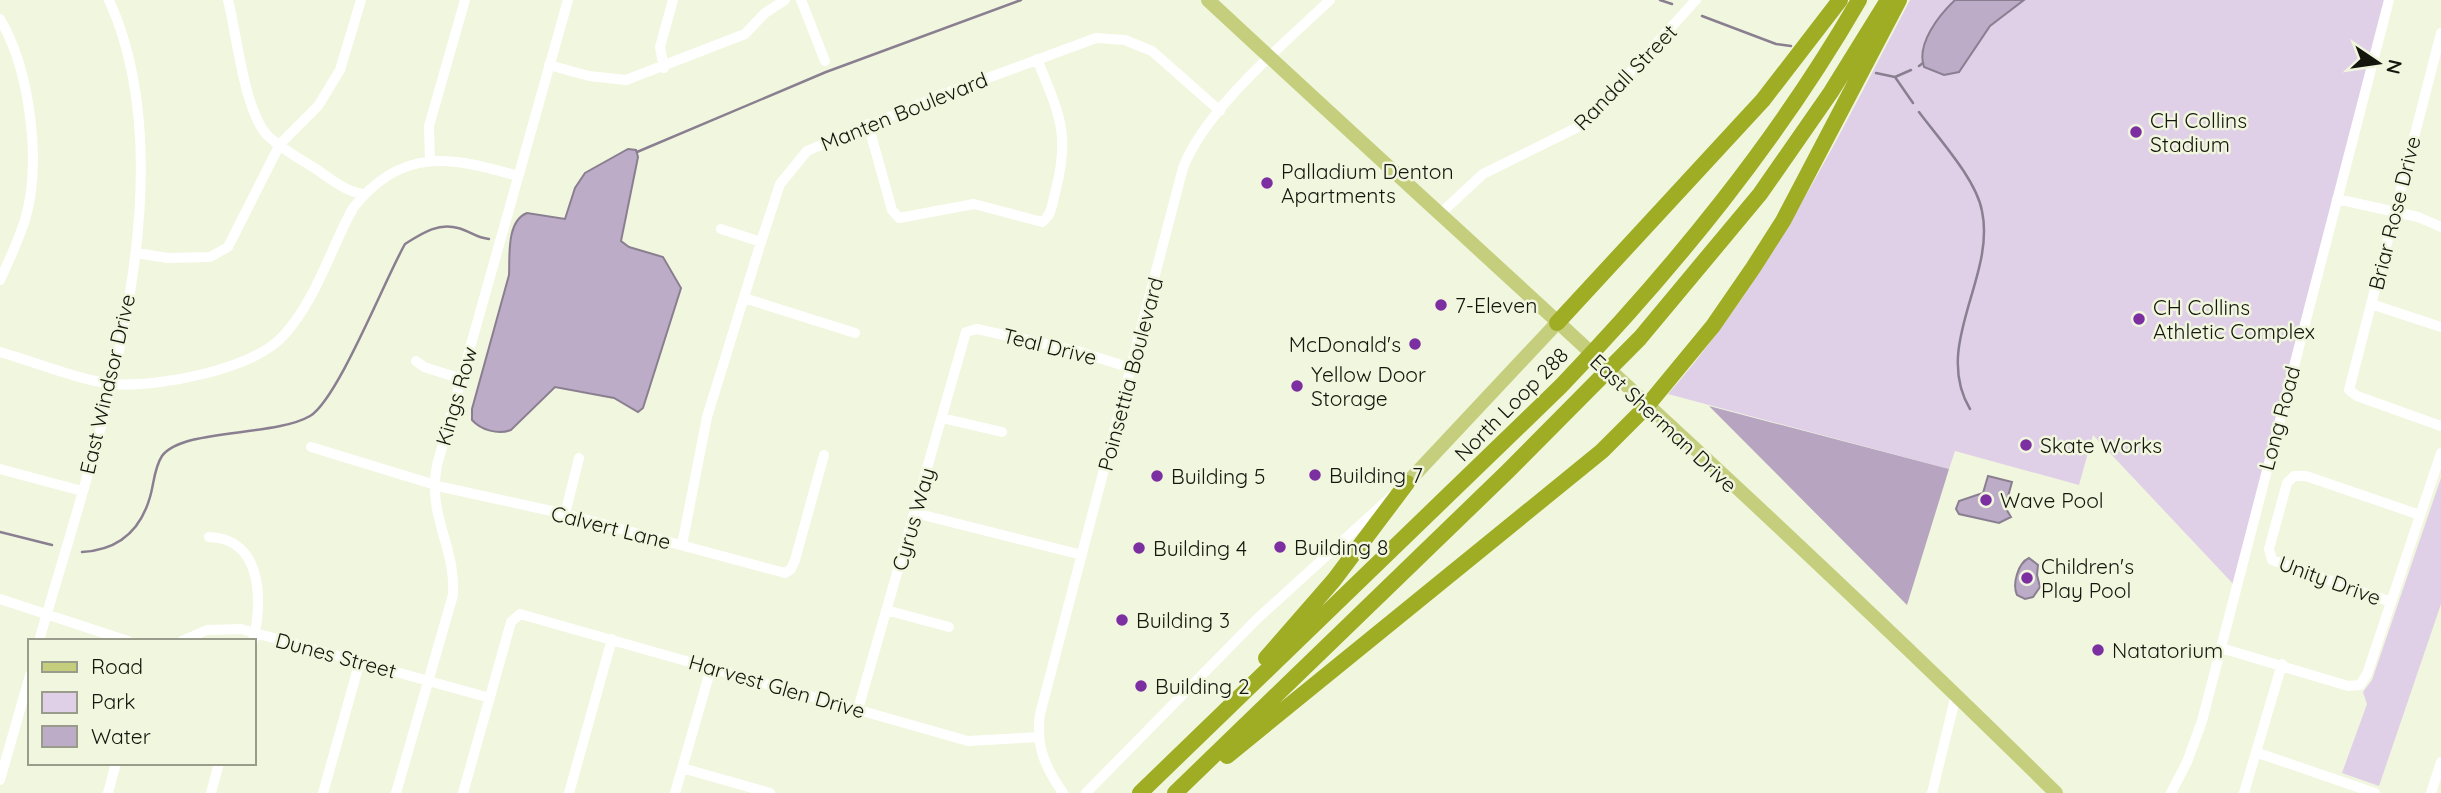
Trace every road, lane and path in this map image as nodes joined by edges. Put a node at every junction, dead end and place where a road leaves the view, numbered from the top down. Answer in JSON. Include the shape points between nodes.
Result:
{"nodes":[{"id":1,"x":109,"y":0,"type":"edge"},
{"id":2,"x":228,"y":0,"type":"edge"},
{"id":3,"x":361,"y":0,"type":"edge"},
{"id":4,"x":465,"y":0,"type":"edge"},
{"id":5,"x":568,"y":0,"type":"edge"},
{"id":6,"x":673,"y":0,"type":"edge"},
{"id":7,"x":785,"y":0,"type":"edge"},
{"id":8,"x":801,"y":0,"type":"edge"},
{"id":9,"x":1208,"y":0,"type":"edge"},
{"id":10,"x":1330,"y":0,"type":"edge"},
{"id":11,"x":1696,"y":0,"type":"edge"},
{"id":12,"x":1840,"y":0,"type":"edge"},
{"id":13,"x":1859,"y":0,"type":"edge"},
{"id":14,"x":1888,"y":0,"type":"edge"},
{"id":15,"x":1899,"y":0,"type":"edge"},
{"id":16,"x":2389,"y":0,"type":"edge"},
{"id":17,"x":0,"y":19,"type":"edge"},
{"id":18,"x":2441,"y":33,"type":"edge"},
{"id":19,"x":1270,"y":58,"type":"junction"},
{"id":20,"x":1037,"y":59,"type":"junction"},
{"id":21,"x":825,"y":61,"type":"dead end"},
{"id":22,"x":550,"y":65,"type":"junction"},
{"id":23,"x":664,"y":68,"type":"junction"},
{"id":24,"x":1220,"y":111,"type":"junction"},
{"id":25,"x":868,"y":124,"type":"junction"},
{"id":26,"x":279,"y":144,"type":"junction"},
{"id":27,"x":430,"y":161,"type":"junction"},
{"id":28,"x":518,"y":176,"type":"junction"},
{"id":29,"x":364,"y":194,"type":"junction"},
{"id":30,"x":2337,"y":199,"type":"junction"},
{"id":31,"x":2394,"y":212,"type":"junction"},
{"id":32,"x":1441,"y":213,"type":"junction"},
{"id":33,"x":2441,"y":227,"type":"edge"},
{"id":34,"x":721,"y":229,"type":"dead end"},
{"id":35,"x":761,"y":242,"type":"junction"},
{"id":36,"x":136,"y":253,"type":"junction"},
{"id":37,"x":0,"y":280,"type":"edge"},
{"id":38,"x":744,"y":298,"type":"junction"},
{"id":39,"x":2371,"y":304,"type":"junction"},
{"id":40,"x":1557,"y":323,"type":"junction"},
{"id":41,"x":2441,"y":327,"type":"edge"},
{"id":42,"x":968,"y":330,"type":"joint"},
{"id":43,"x":855,"y":333,"type":"dead end"},
{"id":44,"x":0,"y":352,"type":"edge"},
{"id":45,"x":416,"y":361,"type":"dead end"},
{"id":46,"x":1131,"y":368,"type":"junction"},
{"id":47,"x":461,"y":379,"type":"junction"},
{"id":48,"x":112,"y":384,"type":"junction"},
{"id":49,"x":1647,"y":406,"type":"junction"},
{"id":50,"x":942,"y":418,"type":"junction"},
{"id":51,"x":2441,"y":426,"type":"edge"},
{"id":52,"x":1002,"y":432,"type":"dead end"},
{"id":53,"x":310,"y":447,"type":"dead end"},
{"id":54,"x":2441,"y":453,"type":"edge"},
{"id":55,"x":824,"y":455,"type":"dead end"},
{"id":56,"x":579,"y":458,"type":"dead end"},
{"id":57,"x":0,"y":469,"type":"edge"},
{"id":58,"x":1407,"y":483,"type":"junction"},
{"id":59,"x":433,"y":484,"type":"junction"},
{"id":60,"x":82,"y":491,"type":"junction"},
{"id":61,"x":915,"y":513,"type":"junction"},
{"id":62,"x":565,"y":514,"type":"junction"},
{"id":63,"x":2420,"y":514,"type":"junction"},
{"id":64,"x":209,"y":537,"type":"dead end"},
{"id":65,"x":682,"y":545,"type":"junction"},
{"id":66,"x":1082,"y":555,"type":"junction"},
{"id":67,"x":0,"y":599,"type":"edge"},
{"id":68,"x":2390,"y":602,"type":"junction"},
{"id":69,"x":886,"y":611,"type":"junction"},
{"id":70,"x":47,"y":614,"type":"junction"},
{"id":71,"x":950,"y":627,"type":"dead end"},
{"id":72,"x":254,"y":636,"type":"edge"},
{"id":73,"x":40,"y":639,"type":"edge"},
{"id":74,"x":122,"y":639,"type":"edge"},
{"id":75,"x":187,"y":639,"type":"edge"},
{"id":76,"x":612,"y":639,"type":"junction"},
{"id":77,"x":2221,"y":648,"type":"junction"},
{"id":78,"x":360,"y":661,"type":"junction"},
{"id":79,"x":2282,"y":664,"type":"junction"},
{"id":80,"x":711,"y":668,"type":"junction"},
{"id":81,"x":427,"y":681,"type":"junction"},
{"id":82,"x":28,"y":682,"type":"edge"},
{"id":83,"x":1956,"y":695,"type":"junction"},
{"id":84,"x":490,"y":698,"type":"junction"},
{"id":85,"x":858,"y":709,"type":"junction"},
{"id":86,"x":1039,"y":737,"type":"junction"},
{"id":87,"x":1198,"y":737,"type":"junction"},
{"id":88,"x":2258,"y":753,"type":"junction"},
{"id":89,"x":115,"y":765,"type":"edge"},
{"id":90,"x":218,"y":765,"type":"edge"},
{"id":91,"x":2441,"y":765,"type":"edge"},
{"id":92,"x":682,"y":768,"type":"junction"},
{"id":93,"x":1195,"y":774,"type":"junction"},
{"id":94,"x":0,"y":780,"type":"edge"},
{"id":95,"x":108,"y":793,"type":"edge"},
{"id":96,"x":211,"y":793,"type":"edge"},
{"id":97,"x":323,"y":793,"type":"edge"},
{"id":98,"x":396,"y":793,"type":"edge"},
{"id":99,"x":463,"y":793,"type":"edge"},
{"id":100,"x":569,"y":793,"type":"edge"},
{"id":101,"x":675,"y":793,"type":"edge"},
{"id":102,"x":770,"y":793,"type":"edge"},
{"id":103,"x":1063,"y":793,"type":"edge"},
{"id":104,"x":1086,"y":793,"type":"edge"},
{"id":105,"x":1140,"y":793,"type":"edge"},
{"id":106,"x":1175,"y":793,"type":"edge"},
{"id":107,"x":1932,"y":793,"type":"edge"},
{"id":108,"x":2056,"y":793,"type":"edge"},
{"id":109,"x":2171,"y":793,"type":"edge"},
{"id":110,"x":2244,"y":793,"type":"edge"},
{"id":111,"x":2375,"y":793,"type":"edge"},
{"id":112,"x":2431,"y":793,"type":"edge"}],
"edges":[{"from":1,"to":36,"type":"street","name":"East Windsor Drive","via":[[127,51],[136,101],[140,154]]},
{"from":2,"to":26,"type":"street","via":[[251,108]]},
{"from":3,"to":26,"type":"street","via":[[346,54],[327,94]]},
{"from":4,"to":27,"type":"street","via":[[431,120]]},
{"from":5,"to":22,"type":"street","name":"Kings Row"},
{"from":6,"to":23,"type":"street","via":[[660,47]]},
{"from":7,"to":23,"type":"street","via":[[745,34]]},
{"from":8,"to":21,"type":"street"},
{"from":9,"to":19,"type":"main road","name":"East Sherman Drive"},
{"from":10,"to":19,"type":"street","name":"Poinsettia Boulevard"},
{"from":11,"to":32,"type":"street","name":"Randall Street","via":[[1582,125],[1483,174]]},
{"from":12,"to":40,"type":"highway","via":[[1763,100]]},
{"from":13,"to":87,"type":"highway","name":"North Loop 288","via":[[1741,179],[1622,322]]},
{"from":14,"to":93,"type":"highway","via":[[1767,185],[1640,338]]},
{"from":15,"to":49,"type":"highway","via":[[1783,221],[1713,326]]},
{"from":16,"to":30,"type":"street","name":"Long Road"},
{"from":17,"to":37,"type":"street","via":[[21,74],[32,150],[27,211]]},
{"from":18,"to":31,"type":"street","name":"Briar Rose Drive"},
{"from":19,"to":24,"type":"street","name":"Poinsettia Boulevard"},
{"from":19,"to":32,"type":"main road","name":"East Sherman Drive"},
{"from":20,"to":24,"type":"street","name":"Manten Boulevard","via":[[1092,39],[1133,42],[1156,53]]},
{"from":20,"to":25,"type":"street","name":"Manten Boulevard"},
{"from":20,"to":25,"type":"street","via":[[1060,116],[1064,140],[1050,213],[1042,222],[974,204],[899,218],[892,210]]},
{"from":22,"to":23,"type":"street","via":[[613,81]]},
{"from":22,"to":28,"type":"street","name":"Kings Row"},
{"from":24,"to":46,"type":"street","name":"Poinsettia Boulevard","via":[[1193,145],[1184,168]]},
{"from":25,"to":35,"type":"street","name":"Manten Boulevard","via":[[818,145],[796,161],[780,184]]},
{"from":26,"to":29,"type":"street","via":[[353,192]]},
{"from":26,"to":36,"type":"street","via":[[222,252],[210,257],[168,258]]},
{"from":27,"to":28,"type":"street","via":[[466,161]]},
{"from":27,"to":29,"type":"street","via":[[387,176]]},
{"from":28,"to":47,"type":"street","name":"Kings Row"},
{"from":29,"to":48,"type":"street","via":[[299,315],[276,343],[231,367]]},
{"from":30,"to":31,"type":"street"},
{"from":30,"to":77,"type":"street","name":"Long Road"},
{"from":31,"to":33,"type":"street"},
{"from":31,"to":39,"type":"street","name":"Briar Rose Drive"},
{"from":32,"to":40,"type":"main road","name":"East Sherman Drive"},
{"from":34,"to":35,"type":"street"},
{"from":35,"to":38,"type":"street","name":"Manten Boulevard"},
{"from":36,"to":48,"type":"street","name":"East Windsor Drive"},
{"from":38,"to":43,"type":"street"},
{"from":38,"to":65,"type":"street","name":"Manten Boulevard","via":[[706,417]]},
{"from":39,"to":41,"type":"street"},
{"from":39,"to":51,"type":"street","name":"Briar Rose Drive","via":[[2351,393]]},
{"from":40,"to":49,"type":"main road","name":"East Sherman Drive"},
{"from":40,"to":58,"type":"main road","name":"North Loop 288"},
{"from":42,"to":46,"type":"street","name":"Teal Drive","via":[[1080,352]]},
{"from":42,"to":50,"type":"street","name":"Cyrus Way"},
{"from":44,"to":48,"type":"street"},
{"from":45,"to":47,"type":"street"},
{"from":46,"to":66,"type":"street","name":"Poinsettia Boulevard"},
{"from":47,"to":59,"type":"street","name":"Kings Row"},
{"from":48,"to":60,"type":"street","name":"East Windsor Drive"},
{"from":49,"to":83,"type":"main road","name":"East Sherman Drive"},
{"from":49,"to":93,"type":"highway","via":[[1602,451],[1228,755]]},
{"from":50,"to":52,"type":"street"},
{"from":50,"to":61,"type":"street","name":"Cyrus Way"},
{"from":53,"to":59,"type":"street","name":"Calvert Lane"},
{"from":54,"to":63,"type":"street"},
{"from":55,"to":65,"type":"street","name":"Calvert Lane","via":[[789,573]]},
{"from":56,"to":62,"type":"street"},
{"from":57,"to":60,"type":"street"},
{"from":58,"to":87,"type":"highway","via":[[1334,580]]},
{"from":58,"to":104,"type":"street","name":"North Loop 288","via":[[1257,619]]},
{"from":59,"to":62,"type":"street","name":"Calvert Lane"},
{"from":59,"to":81,"type":"street","name":"Kings Row","via":[[435,513],[449,554],[453,587]]},
{"from":60,"to":70,"type":"street","name":"East Windsor Drive"},
{"from":61,"to":66,"type":"street"},
{"from":61,"to":69,"type":"street","name":"Cyrus Way"},
{"from":62,"to":65,"type":"street","name":"Calvert Lane"},
{"from":63,"to":68,"type":"street"},
{"from":63,"to":68,"type":"street","name":"Unity Drive","via":[[2306,476],[2291,478],[2270,558],[2281,566]]},
{"from":64,"to":72,"type":"street","via":[[220,537],[238,547],[251,562],[260,603]]},
{"from":66,"to":86,"type":"street","name":"Poinsettia Boulevard","via":[[1040,715]]},
{"from":67,"to":70,"type":"street"},
{"from":68,"to":79,"type":"street","via":[[2366,677],[2358,685],[2348,686]]},
{"from":69,"to":71,"type":"street"},
{"from":69,"to":85,"type":"street","name":"Cyrus Way"},
{"from":70,"to":73,"type":"street","name":"East Windsor Drive"},
{"from":70,"to":74,"type":"street"},
{"from":72,"to":75,"type":"street","name":"Dunes Street","via":[[227,628]]},
{"from":72,"to":78,"type":"street","name":"Dunes Street"},
{"from":76,"to":80,"type":"street","name":"Harvest Glen Drive"},
{"from":76,"to":84,"type":"street","name":"Harvest Glen Drive","via":[[517,615],[511,622]]},
{"from":76,"to":100,"type":"street"},
{"from":77,"to":79,"type":"street"},
{"from":77,"to":109,"type":"street","name":"Long Road","via":[[2197,737]]},
{"from":78,"to":81,"type":"street","name":"Dunes Street"},
{"from":78,"to":97,"type":"street"},
{"from":79,"to":88,"type":"street"},
{"from":80,"to":85,"type":"street","name":"Harvest Glen Drive"},
{"from":80,"to":92,"type":"street"},
{"from":81,"to":84,"type":"street","name":"Dunes Street"},
{"from":81,"to":98,"type":"street","name":"Kings Row"},
{"from":82,"to":94,"type":"street"},
{"from":83,"to":107,"type":"street"},
{"from":83,"to":108,"type":"main road","name":"East Sherman Drive"},
{"from":84,"to":99,"type":"street"},
{"from":85,"to":86,"type":"street","name":"Harvest Glen Drive","via":[[968,741]]},
{"from":86,"to":103,"type":"street","name":"Poinsettia Boulevard","via":[[1046,766]]},
{"from":87,"to":105,"type":"highway","name":"North Loop 288"},
{"from":88,"to":110,"type":"street"},
{"from":88,"to":111,"type":"street"},
{"from":89,"to":95,"type":"street"},
{"from":90,"to":96,"type":"street"},
{"from":91,"to":112,"type":"street"},
{"from":92,"to":101,"type":"street"},
{"from":92,"to":102,"type":"street"},
{"from":93,"to":106,"type":"highway"}]}
